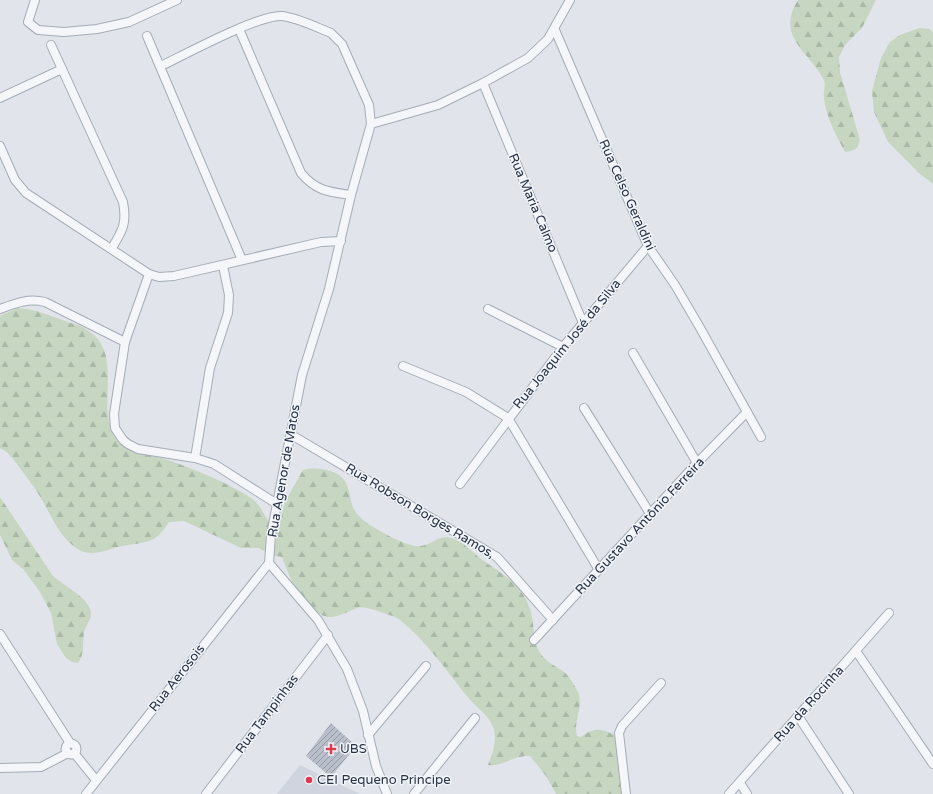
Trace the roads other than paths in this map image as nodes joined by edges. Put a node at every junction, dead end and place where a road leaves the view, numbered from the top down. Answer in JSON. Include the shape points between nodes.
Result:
{"nodes":[{"id":1,"x":35,"y":0,"type":"edge"},
{"id":2,"x":177,"y":0,"type":"edge"},
{"id":3,"x":570,"y":0,"type":"edge"},
{"id":4,"x":239,"y":29,"type":"junction"},
{"id":5,"x":555,"y":30,"type":"junction"},
{"id":6,"x":147,"y":36,"type":"dead end"},
{"id":7,"x":51,"y":45,"type":"dead end"},
{"id":8,"x":161,"y":66,"type":"junction"},
{"id":9,"x":62,"y":69,"type":"junction"},
{"id":10,"x":483,"y":83,"type":"junction"},
{"id":11,"x":0,"y":98,"type":"edge"},
{"id":12,"x":371,"y":124,"type":"junction"},
{"id":13,"x":0,"y":146,"type":"edge"},
{"id":14,"x":351,"y":195,"type":"junction"},
{"id":15,"x":341,"y":241,"type":"junction"},
{"id":16,"x":648,"y":246,"type":"junction"},
{"id":17,"x":112,"y":248,"type":"junction"},
{"id":18,"x":242,"y":260,"type":"junction"},
{"id":19,"x":223,"y":266,"type":"junction"},
{"id":20,"x":150,"y":274,"type":"junction"},
{"id":21,"x":0,"y":309,"type":"edge"},
{"id":22,"x":488,"y":309,"type":"dead end"},
{"id":23,"x":583,"y":323,"type":"junction"},
{"id":24,"x":125,"y":342,"type":"junction"},
{"id":25,"x":563,"y":347,"type":"junction"},
{"id":26,"x":633,"y":353,"type":"dead end"},
{"id":27,"x":403,"y":366,"type":"dead end"},
{"id":28,"x":584,"y":408,"type":"dead end"},
{"id":29,"x":747,"y":412,"type":"junction"},
{"id":30,"x":508,"y":418,"type":"junction"},
{"id":31,"x":290,"y":434,"type":"junction"},
{"id":32,"x":761,"y":437,"type":"dead end"},
{"id":33,"x":195,"y":458,"type":"junction"},
{"id":34,"x":697,"y":463,"type":"junction"},
{"id":35,"x":460,"y":484,"type":"dead end"},
{"id":36,"x":277,"y":504,"type":"junction"},
{"id":37,"x":651,"y":515,"type":"junction"},
{"id":38,"x":269,"y":563,"type":"junction"},
{"id":39,"x":599,"y":570,"type":"junction"},
{"id":40,"x":889,"y":613,"type":"dead end"},
{"id":41,"x":553,"y":620,"type":"junction"},
{"id":42,"x":0,"y":634,"type":"edge"},
{"id":43,"x":328,"y":635,"type":"junction"},
{"id":44,"x":534,"y":640,"type":"dead end"},
{"id":45,"x":856,"y":651,"type":"junction"},
{"id":46,"x":426,"y":666,"type":"dead end"},
{"id":47,"x":661,"y":683,"type":"dead end"},
{"id":48,"x":798,"y":716,"type":"junction"},
{"id":49,"x":475,"y":718,"type":"dead end"},
{"id":50,"x":368,"y":735,"type":"junction"},
{"id":51,"x":70,"y":750,"type":"junction"},
{"id":52,"x":933,"y":764,"type":"edge"},
{"id":53,"x":0,"y":768,"type":"edge"},
{"id":54,"x":96,"y":780,"type":"junction"},
{"id":55,"x":740,"y":783,"type":"junction"},
{"id":56,"x":86,"y":794,"type":"edge"},
{"id":57,"x":206,"y":794,"type":"edge"},
{"id":58,"x":387,"y":794,"type":"edge"},
{"id":59,"x":414,"y":794,"type":"edge"},
{"id":60,"x":626,"y":794,"type":"edge"},
{"id":61,"x":729,"y":794,"type":"edge"},
{"id":62,"x":748,"y":794,"type":"edge"},
{"id":63,"x":849,"y":794,"type":"edge"}],
"edges":[{"from":1,"to":2,"type":"street","via":[[28,22],[38,30],[64,32],[97,29],[129,22]]},
{"from":3,"to":5,"type":"street"},
{"from":4,"to":8,"type":"street","name":"Rua Agenor de Matos"},
{"from":4,"to":12,"type":"street","name":"Rua Agenor de Matos","via":[[281,16],[331,33],[342,44],[366,98],[371,112]]},
{"from":4,"to":14,"type":"street","via":[[301,173],[310,184],[320,189]]},
{"from":5,"to":10,"type":"street","via":[[528,58]]},
{"from":5,"to":16,"type":"street","name":"Rua Celso Geraldini"},
{"from":6,"to":8,"type":"street"},
{"from":7,"to":9,"type":"street"},
{"from":8,"to":18,"type":"street"},
{"from":9,"to":11,"type":"street"},
{"from":9,"to":17,"type":"street","via":[[123,202],[126,217]]},
{"from":10,"to":12,"type":"street","via":[[438,105]]},
{"from":10,"to":23,"type":"street","name":"Rua Maria Calmo"},
{"from":12,"to":14,"type":"street","name":"Rua Agenor de Matos"},
{"from":13,"to":17,"type":"street","via":[[20,187]]},
{"from":14,"to":15,"type":"street","name":"Rua Agenor de Matos"},
{"from":15,"to":18,"type":"street","via":[[320,242]]},
{"from":15,"to":31,"type":"street","name":"Rua Agenor de Matos","via":[[302,375]]},
{"from":16,"to":23,"type":"street","name":"Rua Joaquim José da Silva"},
{"from":16,"to":29,"type":"street","name":"Rua Celso Geraldini","via":[[679,292]]},
{"from":17,"to":20,"type":"street"},
{"from":18,"to":19,"type":"street"},
{"from":19,"to":20,"type":"street","via":[[174,276],[159,277]]},
{"from":19,"to":33,"type":"street","via":[[229,295],[228,313],[210,368]]},
{"from":20,"to":24,"type":"street"},
{"from":21,"to":24,"type":"street","via":[[34,299]]},
{"from":22,"to":25,"type":"street"},
{"from":23,"to":25,"type":"street","name":"Rua Joaquim José da Silva"},
{"from":24,"to":33,"type":"street","via":[[114,414],[119,434],[128,444],[138,448]]},
{"from":25,"to":30,"type":"street","name":"Rua Joaquim José da Silva"},
{"from":26,"to":34,"type":"street"},
{"from":27,"to":30,"type":"street","via":[[466,392]]},
{"from":28,"to":37,"type":"street"},
{"from":29,"to":32,"type":"street","name":"Rua Celso Geraldini"},
{"from":29,"to":34,"type":"street","name":"Rua Gustavo Antônio Ferreira"},
{"from":30,"to":35,"type":"street"},
{"from":30,"to":39,"type":"street","name":"Rua Joaquim José da Silva"},
{"from":31,"to":36,"type":"street","name":"Rua Agenor de Matos"},
{"from":31,"to":41,"type":"street","name":"Rua Robson Borges Ramos,","via":[[491,553],[508,567]]},
{"from":33,"to":36,"type":"street","via":[[214,464]]},
{"from":34,"to":37,"type":"street","name":"Rua Gustavo Antônio Ferreira"},
{"from":36,"to":38,"type":"street","name":"Rua Agenor de Matos"},
{"from":37,"to":39,"type":"street","name":"Rua Gustavo Antônio Ferreira"},
{"from":38,"to":43,"type":"street"},
{"from":38,"to":54,"type":"street","name":"Rua Aerosois"},
{"from":39,"to":41,"type":"street","name":"Rua Gustavo Antônio Ferreira"},
{"from":40,"to":45,"type":"street","name":"Rua da Rocinha"},
{"from":41,"to":44,"type":"street","name":"Rua Gustavo Antônio Ferreira"},
{"from":42,"to":51,"type":"street","via":[[58,724]]},
{"from":43,"to":50,"type":"street","via":[[347,669],[363,711]]},
{"from":43,"to":57,"type":"street","name":"Rua Tampinhas"},
{"from":45,"to":48,"type":"street","name":"Rua da Rocinha"},
{"from":45,"to":52,"type":"street"},
{"from":46,"to":50,"type":"street"},
{"from":47,"to":60,"type":"street","via":[[622,726],[619,733]]},
{"from":48,"to":55,"type":"street","name":"Rua da Rocinha"},
{"from":48,"to":63,"type":"street"},
{"from":49,"to":59,"type":"street"},
{"from":50,"to":58,"type":"street"},
{"from":51,"to":53,"type":"street","via":[[41,767]]},
{"from":51,"to":54,"type":"street"},
{"from":54,"to":56,"type":"street","name":"Rua Aerosois"},
{"from":55,"to":61,"type":"street","name":"Rua da Rocinha"},
{"from":55,"to":62,"type":"street"}]}
